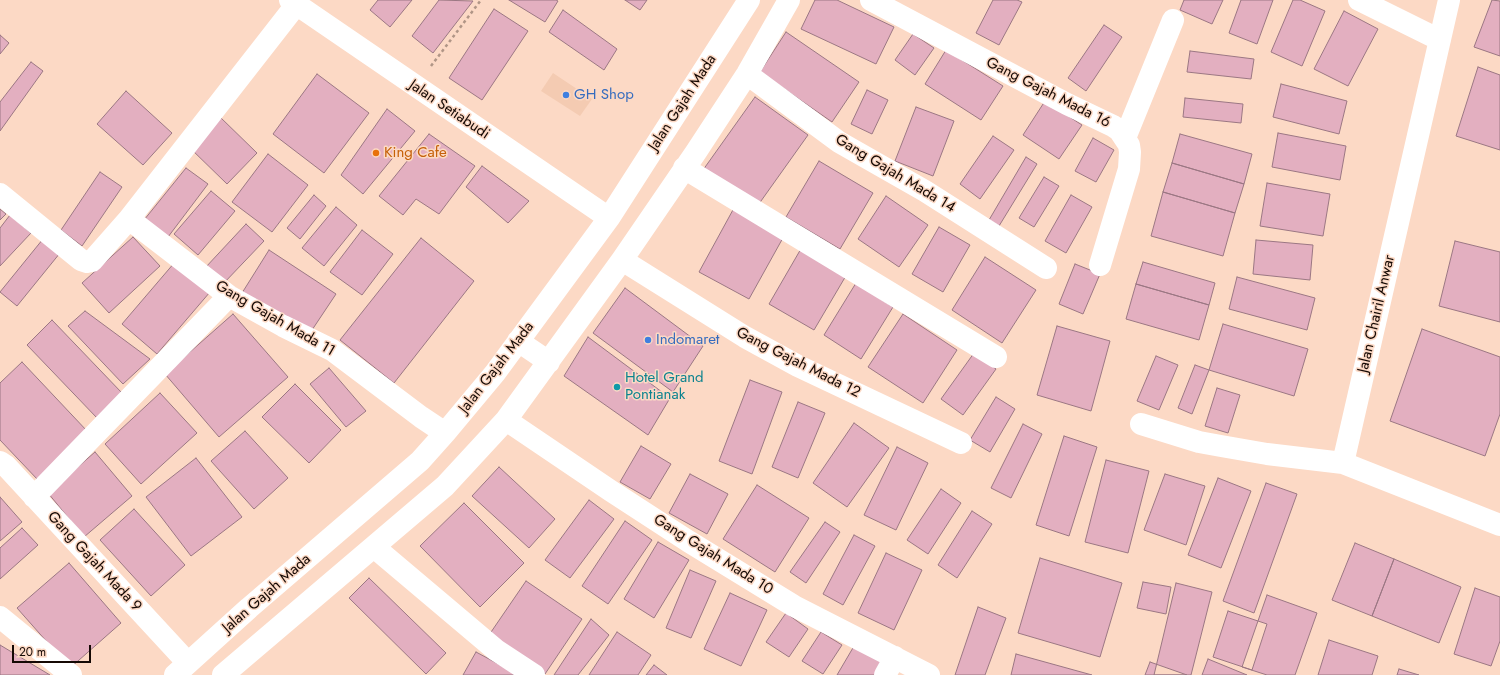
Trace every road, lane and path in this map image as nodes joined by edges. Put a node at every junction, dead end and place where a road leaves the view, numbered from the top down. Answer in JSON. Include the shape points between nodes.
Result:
{"nodes":[{"id":1,"x":481,"y":0,"type":"edge"},
{"id":2,"x":750,"y":0,"type":"edge"},
{"id":3,"x":789,"y":0,"type":"edge"},
{"id":4,"x":871,"y":0,"type":"edge"},
{"id":5,"x":1359,"y":0,"type":"edge"},
{"id":6,"x":1449,"y":0,"type":"edge"},
{"id":7,"x":293,"y":3,"type":"edge"},
{"id":8,"x":1173,"y":20,"type":"dead end"},
{"id":9,"x":1440,"y":40,"type":"junction"},
{"id":10,"x":747,"y":74,"type":"junction"},
{"id":11,"x":416,"y":87,"type":"junction"},
{"id":12,"x":1125,"y":138,"type":"junction"},
{"id":13,"x":684,"y":168,"type":"junction"},
{"id":14,"x":0,"y":194,"type":"edge"},
{"id":15,"x":609,"y":218,"type":"junction"},
{"id":16,"x":129,"y":219,"type":"junction"},
{"id":17,"x":622,"y":260,"type":"junction"},
{"id":18,"x":1100,"y":265,"type":"dead end"},
{"id":19,"x":1046,"y":268,"type":"dead end"},
{"id":20,"x":229,"y":296,"type":"junction"},
{"id":21,"x":518,"y":341,"type":"junction"},
{"id":22,"x":996,"y":357,"type":"dead end"},
{"id":23,"x":549,"y":362,"type":"junction"},
{"id":24,"x":506,"y":420,"type":"junction"},
{"id":25,"x":1141,"y":424,"type":"dead end"},
{"id":26,"x":446,"y":433,"type":"junction"},
{"id":27,"x":961,"y":443,"type":"dead end"},
{"id":28,"x":0,"y":462,"type":"edge"},
{"id":29,"x":1343,"y":463,"type":"junction"},
{"id":30,"x":34,"y":497,"type":"junction"},
{"id":31,"x":1500,"y":525,"type":"edge"},
{"id":32,"x":374,"y":547,"type":"junction"},
{"id":33,"x":249,"y":608,"type":"junction"},
{"id":34,"x":0,"y":616,"type":"edge"},
{"id":35,"x":271,"y":634,"type":"junction"},
{"id":36,"x":890,"y":666,"type":"edge"},
{"id":37,"x":181,"y":669,"type":"edge"},
{"id":38,"x":71,"y":675,"type":"edge"},
{"id":39,"x":223,"y":675,"type":"edge"},
{"id":40,"x":534,"y":675,"type":"edge"},
{"id":41,"x":929,"y":675,"type":"edge"}],
"edges":[{"from":1,"to":11,"type":"path"},
{"from":2,"to":15,"type":"street","name":"Jalan Gajah Mada"},
{"from":3,"to":10,"type":"street"},
{"from":4,"to":12,"type":"street","name":"Gang Gajah Mada 16","via":[[1113,126]]},
{"from":5,"to":9,"type":"street"},
{"from":6,"to":9,"type":"street","name":"Jalan Chairil Anwar"},
{"from":7,"to":11,"type":"street","name":"Jalan Setiabudi"},
{"from":7,"to":16,"type":"street"},
{"from":8,"to":12,"type":"street"},
{"from":9,"to":29,"type":"street","name":"Jalan Chairil Anwar"},
{"from":10,"to":13,"type":"street"},
{"from":10,"to":19,"type":"street","name":"Gang Gajah Mada 14","via":[[839,142],[925,191]]},
{"from":11,"to":15,"type":"street","name":"Jalan Setiabudi"},
{"from":12,"to":18,"type":"street","name":"Gang Gajah Mada 16","via":[[1130,152],[1129,169]]},
{"from":13,"to":17,"type":"street"},
{"from":13,"to":22,"type":"street"},
{"from":14,"to":16,"type":"street","via":[[81,260],[87,262],[92,261]]},
{"from":15,"to":21,"type":"street","name":"Jalan Gajah Mada"},
{"from":16,"to":20,"type":"street","name":"Gang Gajah Mada 11"},
{"from":17,"to":23,"type":"street"},
{"from":17,"to":27,"type":"street","name":"Gang Gajah Mada 12","via":[[758,345]]},
{"from":20,"to":26,"type":"street","name":"Gang Gajah Mada 11","via":[[332,350]]},
{"from":20,"to":30,"type":"street"},
{"from":21,"to":23,"type":"street"},
{"from":21,"to":26,"type":"street","name":"Jalan Gajah Mada"},
{"from":23,"to":24,"type":"street"},
{"from":24,"to":32,"type":"street","via":[[445,486]]},
{"from":24,"to":36,"type":"street","name":"Gang Gajah Mada 10","via":[[688,541]]},
{"from":25,"to":29,"type":"street","via":[[1199,442],[1267,454]]},
{"from":26,"to":33,"type":"street","name":"Jalan Gajah Mada","via":[[420,461]]},
{"from":28,"to":30,"type":"street","name":"Gang Gajah Mada 9"},
{"from":29,"to":31,"type":"street"},
{"from":30,"to":37,"type":"street","name":"Gang Gajah Mada 9"},
{"from":32,"to":35,"type":"street"},
{"from":32,"to":40,"type":"street","via":[[496,650]]},
{"from":33,"to":35,"type":"street"},
{"from":33,"to":37,"type":"street","name":"Jalan Gajah Mada"},
{"from":34,"to":38,"type":"street"},
{"from":35,"to":39,"type":"street"},
{"from":36,"to":41,"type":"street","name":"Gang Gajah Mada 10"}]}
